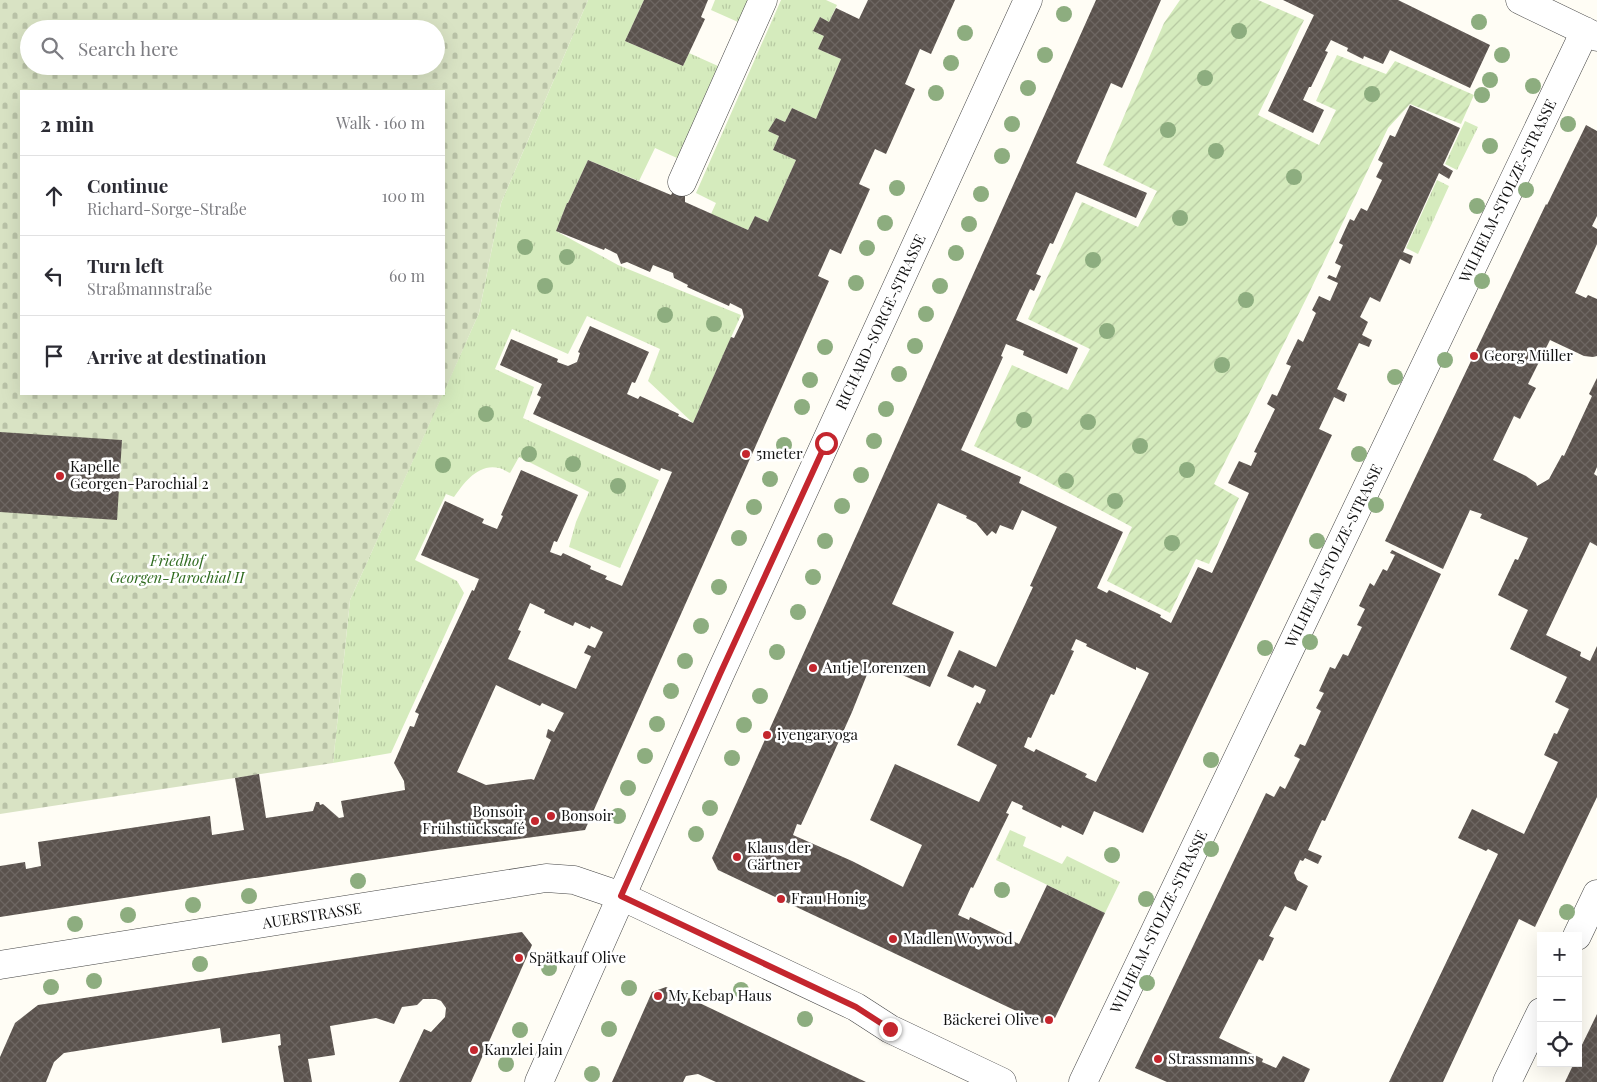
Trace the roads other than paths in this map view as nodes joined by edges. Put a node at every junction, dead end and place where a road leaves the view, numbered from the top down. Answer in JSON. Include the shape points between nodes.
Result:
{"nodes":[{"id":1,"x":763,"y":0,"type":"edge"},
{"id":2,"x":1028,"y":0,"type":"edge"},
{"id":3,"x":1520,"y":0,"type":"edge"},
{"id":4,"x":1591,"y":34,"type":"edge"},
{"id":5,"x":682,"y":182,"type":"dead end"},
{"id":6,"x":1597,"y":894,"type":"edge"},
{"id":7,"x":621,"y":896,"type":"junction"},
{"id":8,"x":1579,"y":932,"type":"edge"},
{"id":9,"x":0,"y":965,"type":"edge"},
{"id":10,"x":1537,"y":1020,"type":"edge"},
{"id":11,"x":539,"y":1082,"type":"edge"},
{"id":12,"x":1002,"y":1082,"type":"edge"},
{"id":13,"x":1083,"y":1082,"type":"edge"},
{"id":14,"x":1507,"y":1082,"type":"edge"}],
"edges":[{"from":1,"to":5,"type":"street"},
{"from":2,"to":7,"type":"street","name":"RICHARD-SORGE-STRASSE"},
{"from":3,"to":4,"type":"street"},
{"from":4,"to":13,"type":"street","name":"WILHELM-STOLZE-STRASSE"},
{"from":6,"to":8,"type":"street"},
{"from":7,"to":9,"type":"street","name":"AUERSTRASSE","via":[[574,880],[546,878]]},
{"from":7,"to":11,"type":"street","name":"RICHARD-SORGE-STRASSE"},
{"from":7,"to":12,"type":"street","name":"AUERSTRASSE","via":[[856,1007],[890,1029]]},
{"from":10,"to":14,"type":"street"}]}
